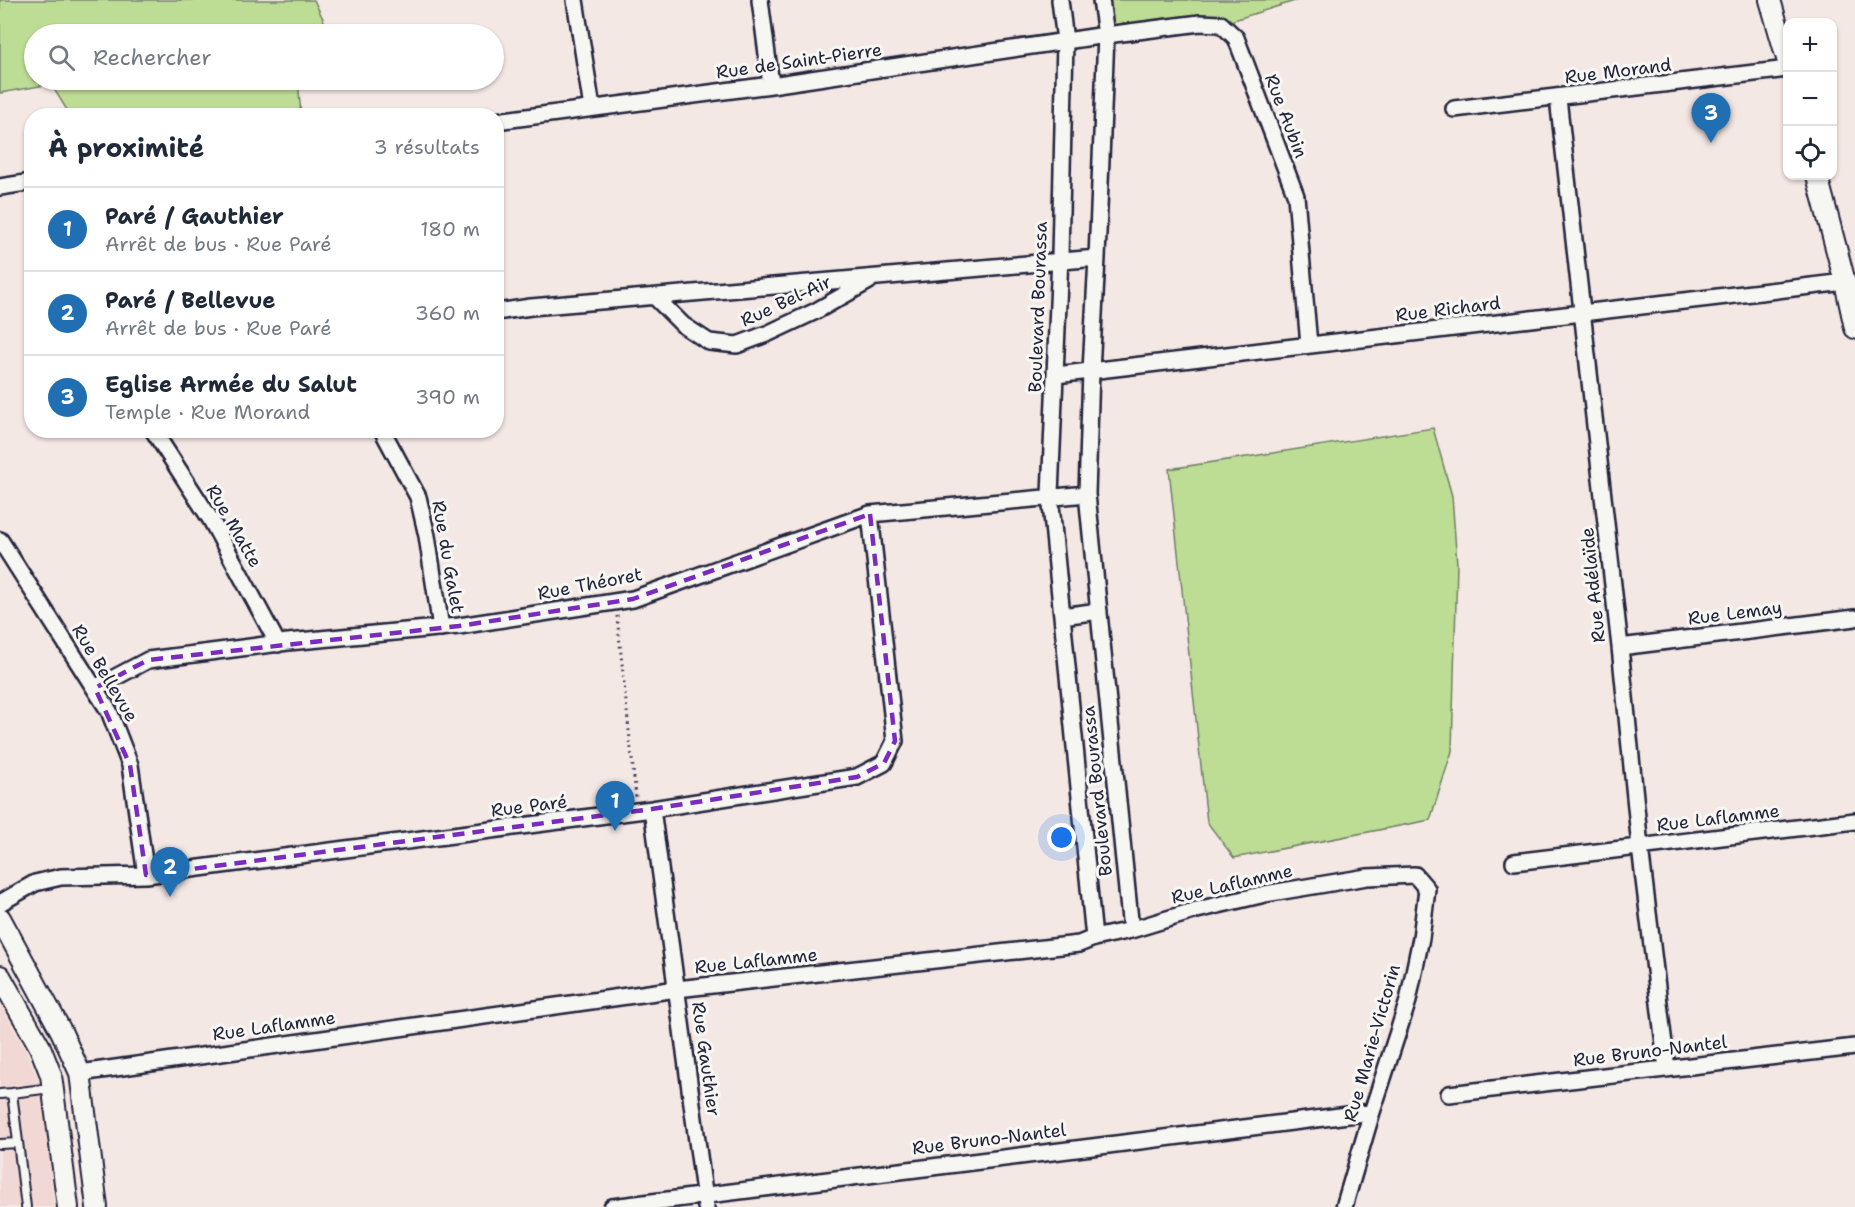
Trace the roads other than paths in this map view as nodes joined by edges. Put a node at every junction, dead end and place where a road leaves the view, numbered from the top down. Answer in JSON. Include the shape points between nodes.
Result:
{"nodes":[{"id":1,"x":575,"y":0,"type":"edge"},
{"id":2,"x":760,"y":0,"type":"edge"},
{"id":3,"x":1060,"y":0,"type":"edge"},
{"id":4,"x":1101,"y":0,"type":"edge"},
{"id":5,"x":1770,"y":0,"type":"edge"},
{"id":6,"x":1106,"y":35,"type":"junction"},
{"id":7,"x":1065,"y":41,"type":"junction"},
{"id":8,"x":1783,"y":45,"type":"edge"},
{"id":9,"x":1783,"y":70,"type":"edge"},
{"id":10,"x":771,"y":86,"type":"junction"},
{"id":11,"x":1558,"y":98,"type":"junction"},
{"id":12,"x":592,"y":108,"type":"junction"},
{"id":13,"x":1454,"y":109,"type":"dead end"},
{"id":14,"x":504,"y":120,"type":"edge"},
{"id":15,"x":1818,"y":180,"type":"edge"},
{"id":16,"x":24,"y":183,"type":"edge"},
{"id":17,"x":0,"y":187,"type":"edge"},
{"id":18,"x":1097,"y":258,"type":"junction"},
{"id":19,"x":1060,"y":262,"type":"junction"},
{"id":20,"x":874,"y":279,"type":"junction"},
{"id":21,"x":1845,"y":282,"type":"junction"},
{"id":22,"x":655,"y":297,"type":"junction"},
{"id":23,"x":504,"y":311,"type":"edge"},
{"id":24,"x":1582,"y":313,"type":"junction"},
{"id":25,"x":1855,"y":328,"type":"edge"},
{"id":26,"x":1309,"y":345,"type":"junction"},
{"id":27,"x":1090,"y":370,"type":"junction"},
{"id":28,"x":1056,"y":375,"type":"junction"},
{"id":29,"x":158,"y":438,"type":"edge"},
{"id":30,"x":386,"y":438,"type":"edge"},
{"id":31,"x":1087,"y":494,"type":"junction"},
{"id":32,"x":1050,"y":498,"type":"junction"},
{"id":33,"x":870,"y":514,"type":"junction"},
{"id":34,"x":0,"y":540,"type":"edge"},
{"id":35,"x":1099,"y":612,"type":"junction"},
{"id":36,"x":1062,"y":616,"type":"junction"},
{"id":37,"x":1855,"y":618,"type":"edge"},
{"id":38,"x":441,"y":628,"type":"junction"},
{"id":39,"x":278,"y":644,"type":"junction"},
{"id":40,"x":1620,"y":647,"type":"junction"},
{"id":41,"x":95,"y":688,"type":"junction"},
{"id":42,"x":645,"y":810,"type":"junction"},
{"id":43,"x":1855,"y":821,"type":"edge"},
{"id":44,"x":1640,"y":847,"type":"junction"},
{"id":45,"x":1514,"y":862,"type":"dead end"},
{"id":46,"x":146,"y":875,"type":"junction"},
{"id":47,"x":1427,"y":889,"type":"joint"},
{"id":48,"x":0,"y":903,"type":"edge"},
{"id":49,"x":0,"y":918,"type":"edge"},
{"id":50,"x":1131,"y":930,"type":"junction"},
{"id":51,"x":1094,"y":938,"type":"junction"},
{"id":52,"x":0,"y":976,"type":"edge"},
{"id":53,"x":676,"y":989,"type":"junction"},
{"id":54,"x":1855,"y":1047,"type":"edge"},
{"id":55,"x":1667,"y":1069,"type":"junction"},
{"id":56,"x":80,"y":1073,"type":"junction"},
{"id":57,"x":53,"y":1088,"type":"junction"},
{"id":58,"x":12,"y":1093,"type":"junction"},
{"id":59,"x":0,"y":1094,"type":"edge"},
{"id":60,"x":1449,"y":1094,"type":"dead end"},
{"id":61,"x":1372,"y":1112,"type":"junction"},
{"id":62,"x":18,"y":1143,"type":"junction"},
{"id":63,"x":0,"y":1144,"type":"edge"},
{"id":64,"x":706,"y":1201,"type":"edge"},
{"id":65,"x":26,"y":1207,"type":"edge"},
{"id":66,"x":68,"y":1207,"type":"edge"},
{"id":67,"x":97,"y":1207,"type":"edge"},
{"id":68,"x":612,"y":1207,"type":"edge"},
{"id":69,"x":1344,"y":1207,"type":"edge"}],
"edges":[{"from":1,"to":12,"type":"street"},
{"from":2,"to":10,"type":"street"},
{"from":3,"to":7,"type":"street","name":"Boulevard Bourassa"},
{"from":4,"to":6,"type":"street","name":"Boulevard Bourassa"},
{"from":5,"to":8,"type":"street"},
{"from":6,"to":7,"type":"street","name":"Rue de Saint-Pierre"},
{"from":6,"to":18,"type":"street","name":"Boulevard Bourassa"},
{"from":6,"to":26,"type":"street","name":"Rue Aubin","via":[[1200,23],[1221,24],[1236,38],[1296,196]]},
{"from":7,"to":10,"type":"street","name":"Rue de Saint-Pierre"},
{"from":7,"to":19,"type":"street","name":"Boulevard Bourassa"},
{"from":9,"to":11,"type":"street","name":"Rue Morand"},
{"from":10,"to":12,"type":"street","name":"Rue de Saint-Pierre"},
{"from":11,"to":13,"type":"street","name":"Rue Morand"},
{"from":11,"to":24,"type":"street","name":"Rue Adélaïde"},
{"from":12,"to":14,"type":"street","name":"Rue de Saint-Pierre"},
{"from":15,"to":21,"type":"street"},
{"from":16,"to":17,"type":"street"},
{"from":18,"to":19,"type":"street","name":"Rue Bel-Air"},
{"from":18,"to":27,"type":"street","name":"Boulevard Bourassa"},
{"from":19,"to":20,"type":"street","name":"Rue Bel-Air"},
{"from":19,"to":28,"type":"street","name":"Boulevard Bourassa"},
{"from":20,"to":22,"type":"street","name":"Rue Bel-Air"},
{"from":20,"to":22,"type":"street","name":"Rue Bel-Air","via":[[816,311],[737,345],[709,342],[683,325]]},
{"from":21,"to":24,"type":"street","name":"Rue Richard"},
{"from":21,"to":25,"type":"street"},
{"from":22,"to":23,"type":"street","name":"Rue Bel-Air"},
{"from":24,"to":26,"type":"street","name":"Rue Richard"},
{"from":24,"to":40,"type":"street","name":"Rue Adélaïde"},
{"from":26,"to":27,"type":"street","name":"Rue Richard"},
{"from":27,"to":28,"type":"street","name":"Rue Richard"},
{"from":27,"to":31,"type":"street","name":"Boulevard Bourassa"},
{"from":28,"to":32,"type":"street","name":"Boulevard Bourassa"},
{"from":29,"to":39,"type":"street","name":"Rue Matte","via":[[211,520]]},
{"from":30,"to":38,"type":"street","name":"Rue du Galet","via":[[418,497]]},
{"from":31,"to":32,"type":"street","name":"Rue Théoret"},
{"from":31,"to":35,"type":"street","name":"Boulevard Bourassa"},
{"from":32,"to":33,"type":"street","name":"Rue Théoret"},
{"from":32,"to":36,"type":"street","name":"Boulevard Bourassa"},
{"from":33,"to":38,"type":"street","name":"Rue Théoret","via":[[633,599]]},
{"from":33,"to":42,"type":"street","name":"Rue Paré","via":[[895,741],[884,763],[857,777]]},
{"from":34,"to":41,"type":"street","name":"Rue Bellevue"},
{"from":35,"to":36,"type":"street"},
{"from":35,"to":50,"type":"street","name":"Boulevard Bourassa"},
{"from":36,"to":51,"type":"street","name":"Boulevard Bourassa"},
{"from":37,"to":40,"type":"street","name":"Rue Lemay"},
{"from":38,"to":39,"type":"street","name":"Rue Théoret"},
{"from":39,"to":41,"type":"street","name":"Rue Théoret","via":[[148,660]]},
{"from":40,"to":44,"type":"street","name":"Rue Adélaïde"},
{"from":41,"to":46,"type":"street","name":"Rue Bellevue","via":[[109,711],[130,765]]},
{"from":42,"to":46,"type":"street","name":"Rue Paré"},
{"from":42,"to":53,"type":"street","name":"Rue Gauthier"},
{"from":43,"to":44,"type":"street","name":"Rue Laflamme"},
{"from":44,"to":45,"type":"street","name":"Rue Laflamme"},
{"from":44,"to":55,"type":"street","name":"Rue Adélaïde"},
{"from":46,"to":48,"type":"street","name":"Rue Paré","via":[[61,877],[35,883]]},
{"from":47,"to":50,"type":"street","name":"Rue Laflamme","via":[[1415,875],[1367,877],[1220,904]]},
{"from":47,"to":61,"type":"street","name":"Rue Marie-Victorin","via":[[1408,1001]]},
{"from":49,"to":56,"type":"street"},
{"from":50,"to":51,"type":"street","name":"Rue Laflamme"},
{"from":51,"to":53,"type":"street","name":"Rue Laflamme","via":[[1079,944]]},
{"from":52,"to":57,"type":"street","via":[[40,1047]]},
{"from":53,"to":56,"type":"street","name":"Rue Laflamme"},
{"from":53,"to":64,"type":"street","name":"Rue Gauthier"},
{"from":54,"to":55,"type":"street","name":"Rue Bruno-Nantel"},
{"from":55,"to":60,"type":"street","name":"Rue Bruno-Nantel"},
{"from":56,"to":67,"type":"street"},
{"from":57,"to":58,"type":"lane"},
{"from":57,"to":66,"type":"street"},
{"from":58,"to":59,"type":"lane"},
{"from":58,"to":62,"type":"lane"},
{"from":61,"to":64,"type":"street","name":"Rue Bruno-Nantel"},
{"from":61,"to":69,"type":"street","name":"Rue Marie-Victorin"},
{"from":62,"to":63,"type":"lane"},
{"from":62,"to":65,"type":"lane"},
{"from":64,"to":68,"type":"street","name":"Rue Bruno-Nantel"}]}
